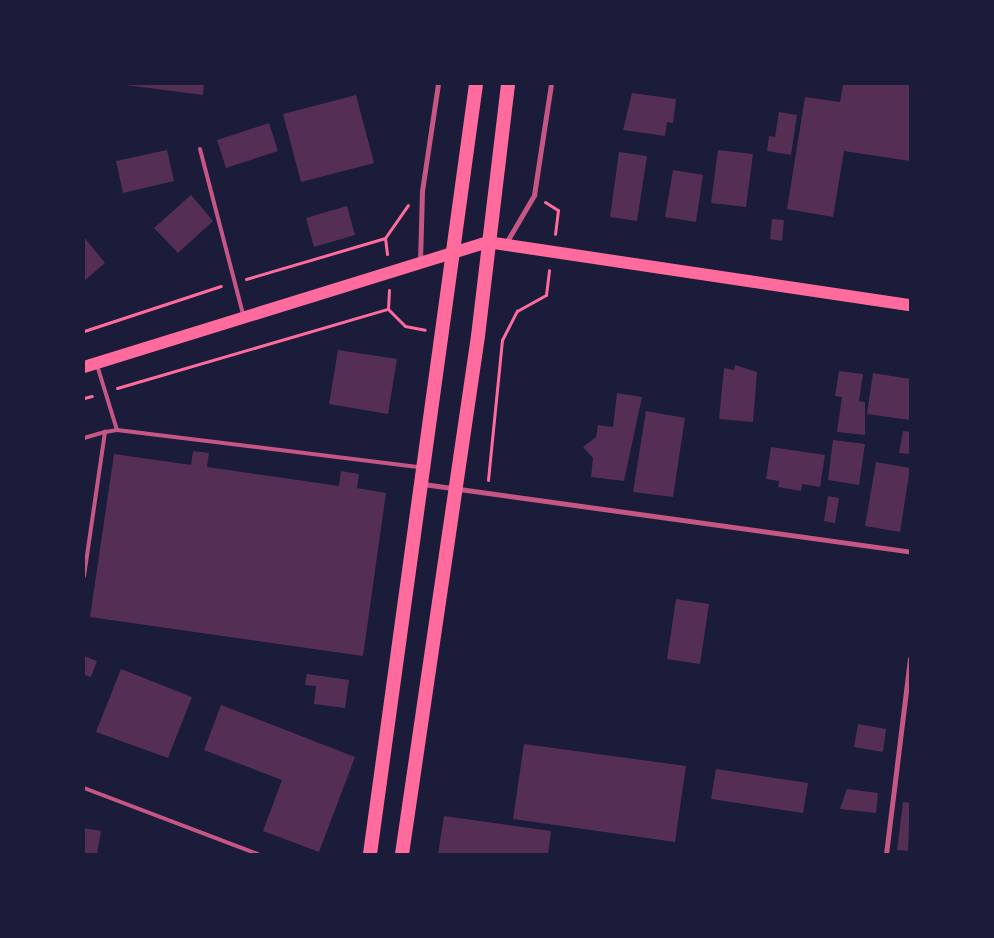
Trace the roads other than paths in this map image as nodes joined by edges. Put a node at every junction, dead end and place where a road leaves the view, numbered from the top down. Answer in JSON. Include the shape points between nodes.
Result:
{"nodes":[{"id":1,"x":438,"y":84,"type":"edge"},
{"id":2,"x":476,"y":84,"type":"edge"},
{"id":3,"x":508,"y":84,"type":"edge"},
{"id":4,"x":550,"y":84,"type":"edge"},
{"id":5,"x":200,"y":149,"type":"dead end"},
{"id":6,"x":487,"y":242,"type":"junction"},
{"id":7,"x":506,"y":243,"type":"junction"},
{"id":8,"x":453,"y":254,"type":"junction"},
{"id":9,"x":420,"y":265,"type":"junction"},
{"id":10,"x":910,"y":305,"type":"edge"},
{"id":11,"x":244,"y":319,"type":"junction"},
{"id":12,"x":96,"y":363,"type":"junction"},
{"id":13,"x":84,"y":367,"type":"edge"},
{"id":14,"x":117,"y":430,"type":"junction"},
{"id":15,"x":105,"y":432,"type":"junction"},
{"id":16,"x":84,"y":438,"type":"edge"},
{"id":17,"x":422,"y":468,"type":"junction"},
{"id":18,"x":419,"y":484,"type":"junction"},
{"id":19,"x":456,"y":488,"type":"junction"},
{"id":20,"x":910,"y":552,"type":"edge"},
{"id":21,"x":84,"y":576,"type":"edge"},
{"id":22,"x":910,"y":658,"type":"edge"},
{"id":23,"x":908,"y":709,"type":"edge"},
{"id":24,"x":84,"y":788,"type":"edge"},
{"id":25,"x":258,"y":854,"type":"edge"},
{"id":26,"x":370,"y":854,"type":"edge"},
{"id":27,"x":402,"y":854,"type":"edge"},
{"id":28,"x":886,"y":854,"type":"edge"}],
"edges":[{"from":1,"to":9,"type":"street","via":[[422,191]]},
{"from":2,"to":8,"type":"highway"},
{"from":3,"to":6,"type":"highway"},
{"from":4,"to":7,"type":"street","via":[[534,195]]},
{"from":5,"to":11,"type":"lane"},
{"from":6,"to":7,"type":"main road"},
{"from":6,"to":8,"type":"main road"},
{"from":6,"to":19,"type":"highway"},
{"from":7,"to":10,"type":"main road"},
{"from":8,"to":9,"type":"main road"},
{"from":8,"to":17,"type":"highway"},
{"from":9,"to":11,"type":"main road"},
{"from":11,"to":12,"type":"main road"},
{"from":12,"to":13,"type":"main road"},
{"from":12,"to":14,"type":"lane"},
{"from":14,"to":15,"type":"lane"},
{"from":14,"to":17,"type":"lane"},
{"from":15,"to":16,"type":"lane"},
{"from":15,"to":21,"type":"lane"},
{"from":17,"to":18,"type":"highway"},
{"from":18,"to":19,"type":"street"},
{"from":18,"to":26,"type":"highway"},
{"from":19,"to":20,"type":"street"},
{"from":19,"to":27,"type":"highway"},
{"from":22,"to":23,"type":"street"},
{"from":23,"to":28,"type":"street"},
{"from":24,"to":25,"type":"lane"}]}
